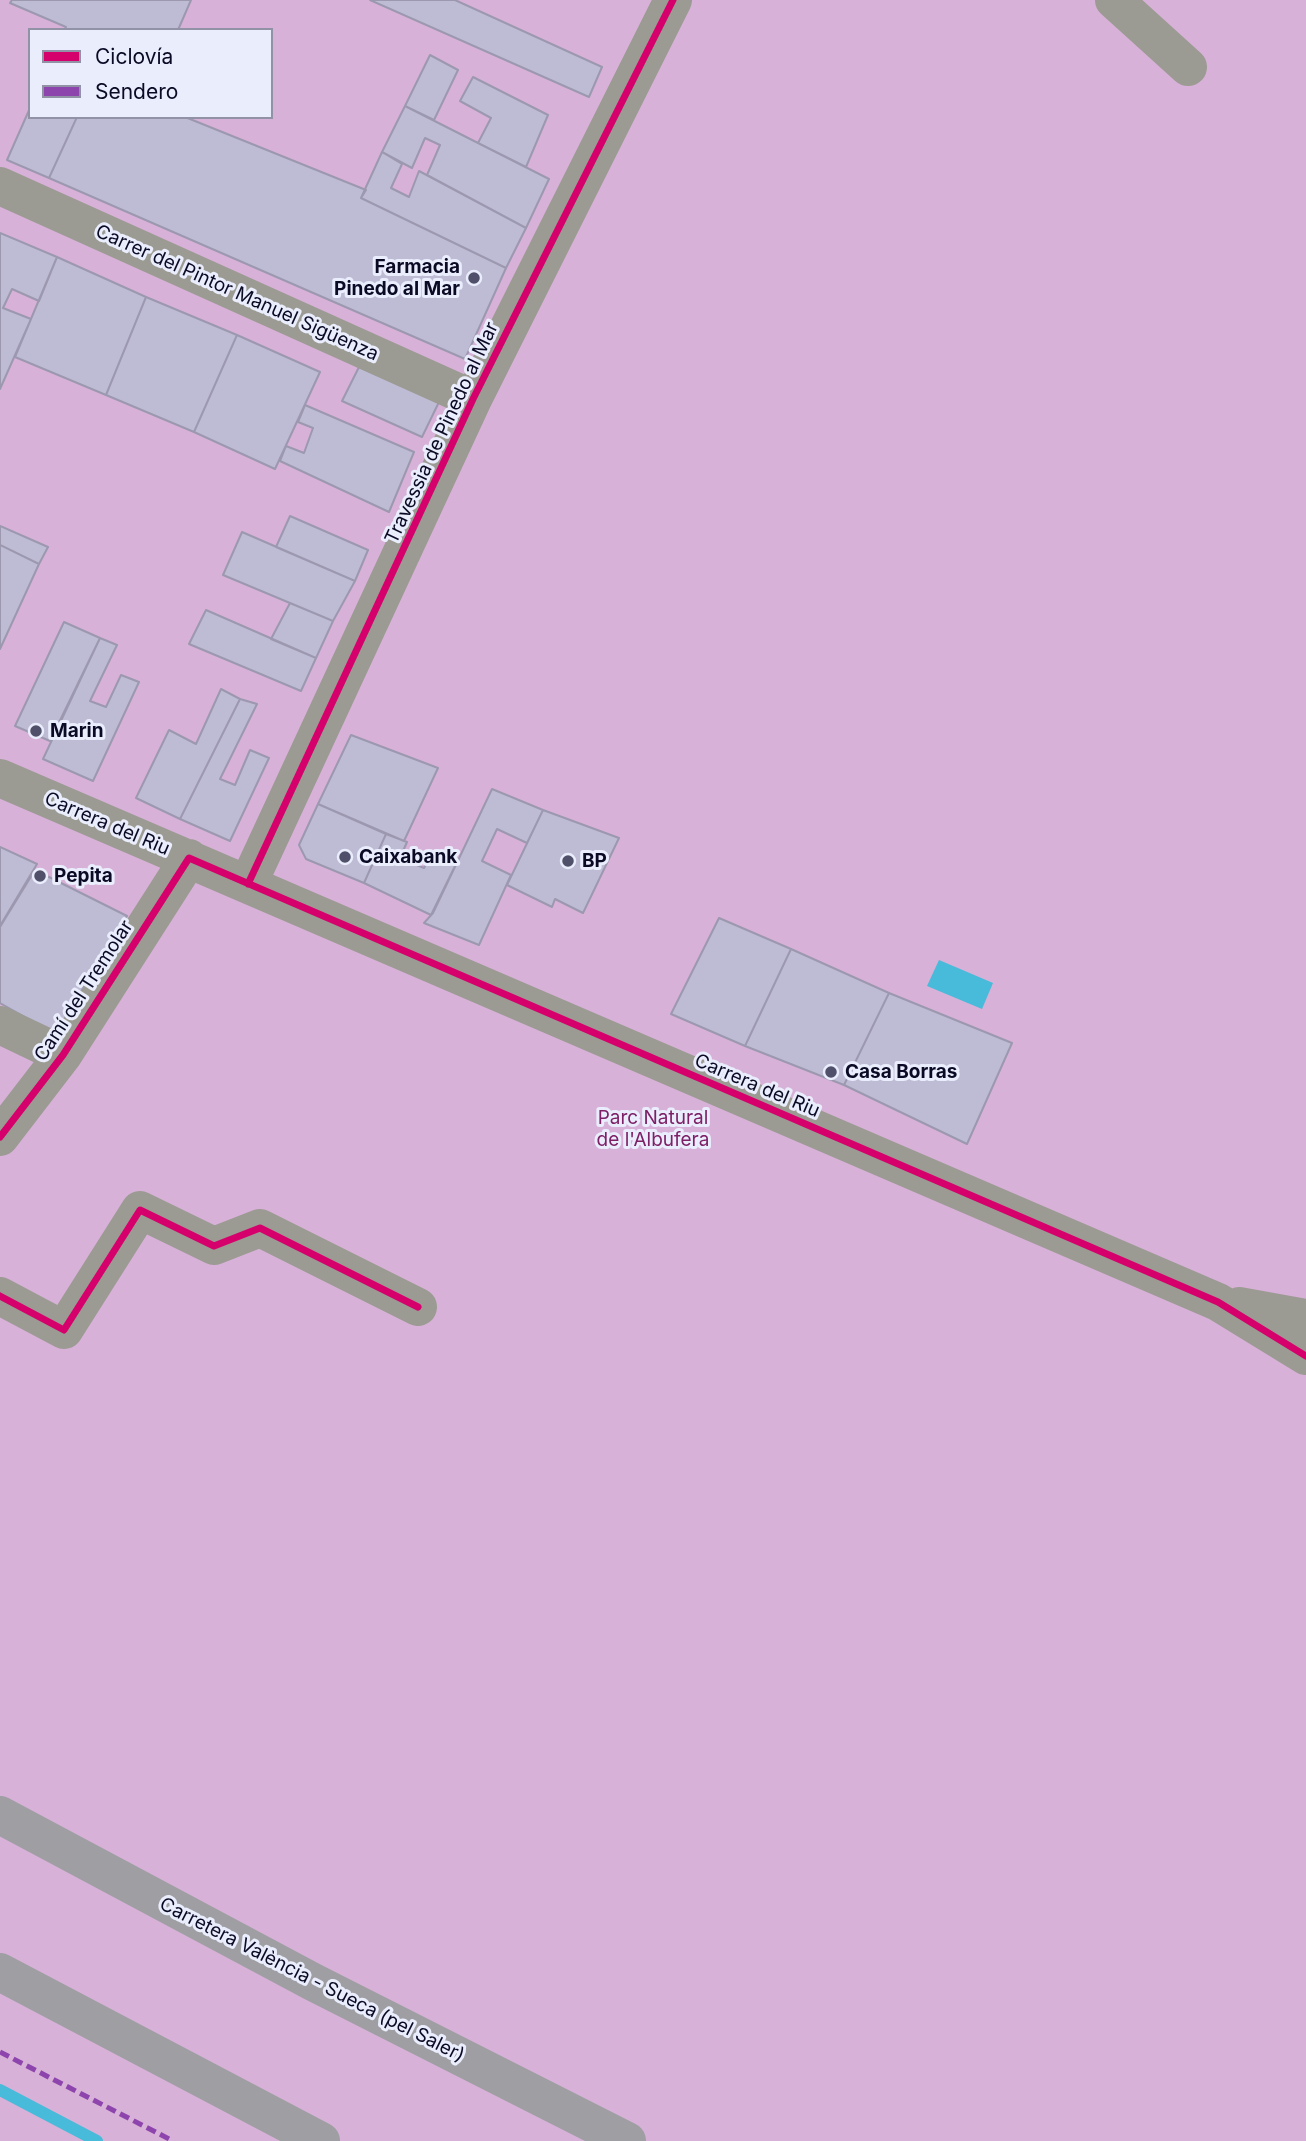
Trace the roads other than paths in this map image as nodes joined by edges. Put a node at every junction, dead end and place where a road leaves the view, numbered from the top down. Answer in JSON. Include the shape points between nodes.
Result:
{"nodes":[{"id":1,"x":673,"y":0,"type":"edge"},
{"id":2,"x":1114,"y":0,"type":"edge"},
{"id":3,"x":1188,"y":66,"type":"dead end"},
{"id":4,"x":0,"y":186,"type":"edge"},
{"id":5,"x":473,"y":399,"type":"junction"},
{"id":6,"x":0,"y":778,"type":"edge"},
{"id":7,"x":189,"y":858,"type":"junction"},
{"id":8,"x":248,"y":884,"type":"junction"},
{"id":9,"x":0,"y":1025,"type":"edge"},
{"id":10,"x":63,"y":1055,"type":"junction"},
{"id":11,"x":0,"y":1137,"type":"edge"},
{"id":12,"x":0,"y":1296,"type":"edge"},
{"id":13,"x":1217,"y":1302,"type":"junction"},
{"id":14,"x":418,"y":1307,"type":"dead end"},
{"id":15,"x":1306,"y":1318,"type":"edge"},
{"id":16,"x":1306,"y":1356,"type":"edge"},
{"id":17,"x":0,"y":1815,"type":"edge"},
{"id":18,"x":0,"y":1972,"type":"edge"},
{"id":19,"x":321,"y":2141,"type":"edge"},
{"id":20,"x":626,"y":2141,"type":"edge"}],
"edges":[{"from":1,"to":5,"type":"street","name":"Travessia de Pinedo al Mar"},
{"from":2,"to":3,"type":"street"},
{"from":4,"to":5,"type":"street","name":"Carrer del Pintor Manuel Sigüenza"},
{"from":5,"to":8,"type":"street","name":"Travessia de Pinedo al Mar"},
{"from":6,"to":7,"type":"street","name":"Carrera del Riu"},
{"from":7,"to":8,"type":"street","name":"Carrera del Riu"},
{"from":7,"to":10,"type":"street","name":"Camí del Tremolar"},
{"from":8,"to":13,"type":"street","name":"Carrera del Riu"},
{"from":9,"to":10,"type":"street"},
{"from":10,"to":11,"type":"street","name":"Camí del Tremolar"},
{"from":12,"to":14,"type":"street","via":[[64,1330],[139,1210],[214,1246],[260,1228]]},
{"from":13,"to":15,"type":"street","name":"Carrera del Riu"},
{"from":13,"to":16,"type":"street","name":"Carrera del Riu"},
{"from":17,"to":20,"type":"highway","name":"Carretera València - Sueca (pel Saler)","via":[[313,1982]]},
{"from":18,"to":19,"type":"highway"}]}
